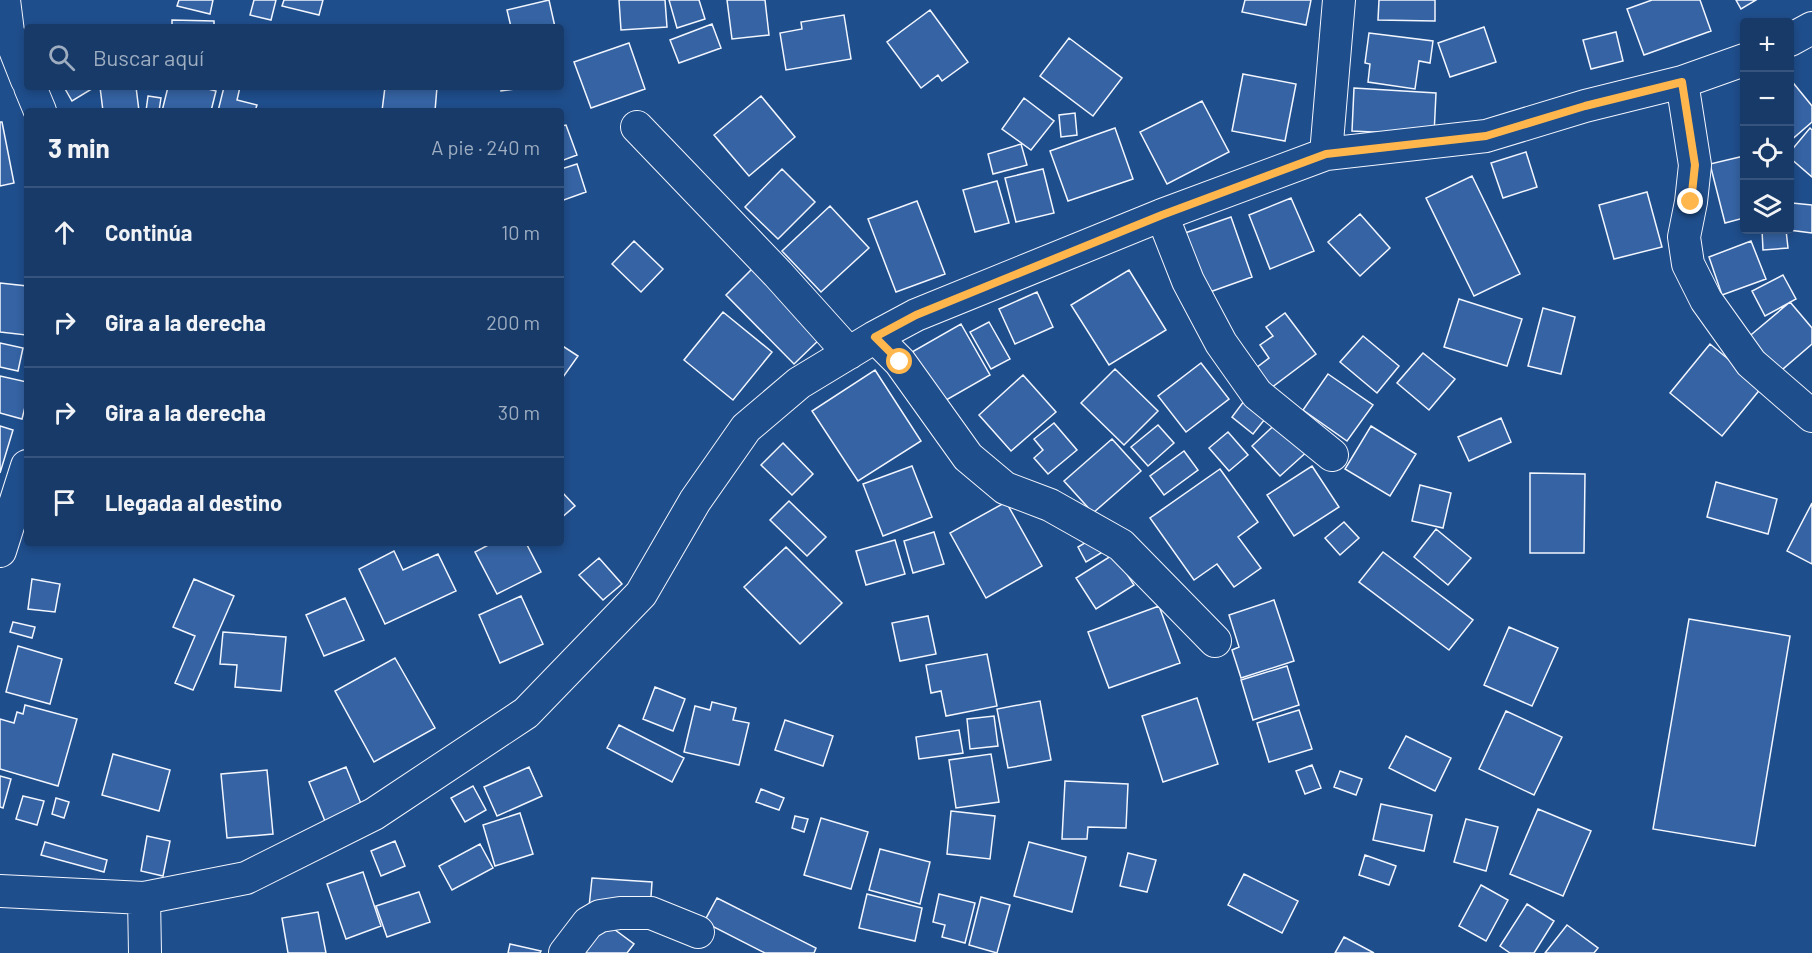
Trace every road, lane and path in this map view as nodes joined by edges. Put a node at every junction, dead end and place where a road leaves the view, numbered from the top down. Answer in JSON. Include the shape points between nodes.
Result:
{"nodes":[{"id":1,"x":4,"y":0,"type":"edge"},
{"id":2,"x":1339,"y":0,"type":"edge"},
{"id":3,"x":1812,"y":28,"type":"edge"},
{"id":4,"x":4,"y":32,"type":"edge"},
{"id":5,"x":1794,"y":38,"type":"edge"},
{"id":6,"x":1740,"y":61,"type":"edge"},
{"id":7,"x":24,"y":74,"type":"edge"},
{"id":8,"x":1682,"y":82,"type":"junction"},
{"id":9,"x":31,"y":90,"type":"edge"},
{"id":10,"x":39,"y":108,"type":"edge"},
{"id":11,"x":637,"y":127,"type":"dead end"},
{"id":12,"x":1326,"y":154,"type":"junction"},
{"id":13,"x":1162,"y":215,"type":"junction"},
{"id":14,"x":875,"y":337,"type":"junction"},
{"id":15,"x":849,"y":353,"type":"junction"},
{"id":16,"x":1812,"y":416,"type":"edge"},
{"id":17,"x":1332,"y":456,"type":"dead end"},
{"id":18,"x":24,"y":475,"type":"edge"},
{"id":19,"x":0,"y":551,"type":"edge"},
{"id":20,"x":1215,"y":641,"type":"dead end"},
{"id":21,"x":0,"y":891,"type":"edge"},
{"id":22,"x":144,"y":898,"type":"junction"},
{"id":23,"x":698,"y":932,"type":"dead end"},
{"id":24,"x":145,"y":953,"type":"edge"},
{"id":25,"x":565,"y":953,"type":"edge"}],
"edges":[{"from":1,"to":4,"type":"street"},
{"from":2,"to":12,"type":"street"},
{"from":3,"to":5,"type":"street"},
{"from":4,"to":7,"type":"street"},
{"from":6,"to":8,"type":"street"},
{"from":8,"to":12,"type":"street","via":[[1486,136]]},
{"from":8,"to":16,"type":"street","via":[[1695,165],[1684,237],[1688,264],[1706,300],[1751,363]]},
{"from":9,"to":10,"type":"street"},
{"from":11,"to":15,"type":"street"},
{"from":12,"to":13,"type":"street"},
{"from":13,"to":14,"type":"street","via":[[916,315]]},
{"from":13,"to":17,"type":"street","via":[[1188,281],[1227,352],[1257,394]]},
{"from":14,"to":15,"type":"street"},
{"from":14,"to":20,"type":"street","via":[[900,362],[968,457],[1005,488],[1050,505],[1121,545]]},
{"from":15,"to":22,"type":"street","via":[[799,382],[746,428],[695,501],[642,594],[526,712],[374,814],[246,878]]},
{"from":18,"to":19,"type":"street"},
{"from":21,"to":22,"type":"street"},
{"from":22,"to":24,"type":"street"},
{"from":23,"to":25,"type":"street","via":[[651,913],[600,916],[588,923]]}]}
